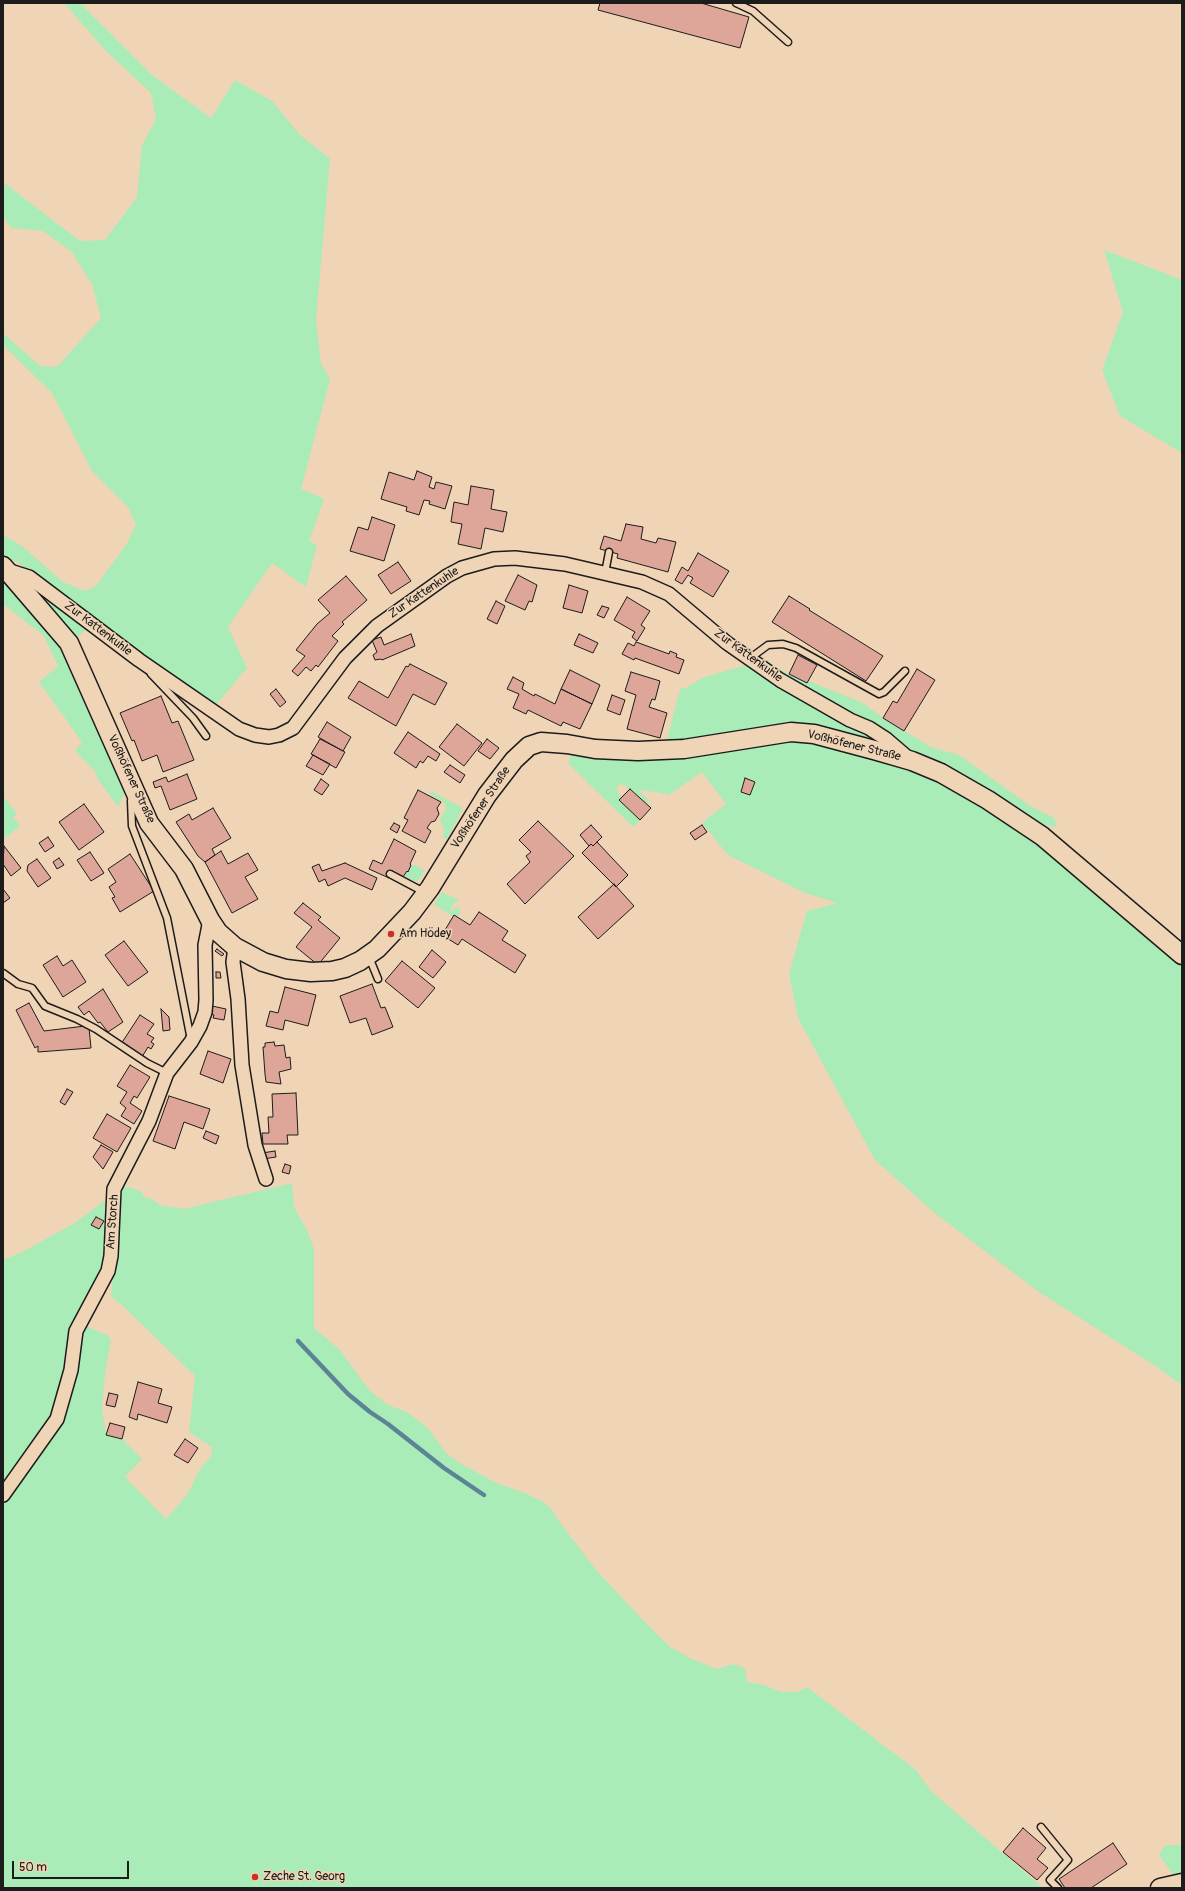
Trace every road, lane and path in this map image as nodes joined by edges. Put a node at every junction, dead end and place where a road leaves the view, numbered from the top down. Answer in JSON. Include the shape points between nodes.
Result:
{"nodes":[{"id":1,"x":736,"y":3,"type":"edge"},
{"id":2,"x":788,"y":42,"type":"dead end"},
{"id":3,"x":610,"y":552,"type":"dead end"},
{"id":4,"x":4,"y":568,"type":"edge"},
{"id":5,"x":605,"y":573,"type":"junction"},
{"id":6,"x":750,"y":659,"type":"junction"},
{"id":7,"x":139,"y":660,"type":"junction"},
{"id":8,"x":905,"y":671,"type":"dead end"},
{"id":9,"x":206,"y":736,"type":"dead end"},
{"id":10,"x":912,"y":761,"type":"junction"},
{"id":11,"x":135,"y":791,"type":"junction"},
{"id":12,"x":390,"y":874,"type":"dead end"},
{"id":13,"x":426,"y":893,"type":"junction"},
{"id":14,"x":210,"y":920,"type":"junction"},
{"id":15,"x":235,"y":947,"type":"junction"},
{"id":16,"x":368,"y":955,"type":"junction"},
{"id":17,"x":1182,"y":955,"type":"edge"},
{"id":18,"x":3,"y":973,"type":"edge"},
{"id":19,"x":378,"y":980,"type":"dead end"},
{"id":20,"x":191,"y":1042,"type":"junction"},
{"id":21,"x":167,"y":1073,"type":"junction"},
{"id":22,"x":266,"y":1179,"type":"dead end"},
{"id":23,"x":3,"y":1495,"type":"edge"},
{"id":24,"x":1041,"y":1827,"type":"dead end"},
{"id":25,"x":1182,"y":1883,"type":"edge"},
{"id":26,"x":1058,"y":1888,"type":"edge"},
{"id":27,"x":1160,"y":1888,"type":"edge"}],
"edges":[{"from":1,"to":2,"type":"lane","via":[[753,12]]},
{"from":3,"to":5,"type":"lane"},
{"from":4,"to":7,"type":"street","name":"Zur Kattenkuhle","via":[[28,577]]},
{"from":4,"to":11,"type":"street","name":"Voßhöfener Straße","via":[[70,643]]},
{"from":5,"to":6,"type":"street","name":"Zur Kattenkuhle","via":[[642,582],[669,594],[726,643]]},
{"from":5,"to":7,"type":"street","name":"Zur Kattenkuhle","via":[[565,564],[515,558],[482,561],[462,568],[377,626],[345,658],[293,728],[269,737],[255,736],[239,729]]},
{"from":6,"to":8,"type":"lane","via":[[768,645],[783,644],[796,648],[879,694]]},
{"from":6,"to":10,"type":"street","name":"Zur Kattenkuhle","via":[[780,680],[869,728]]},
{"from":7,"to":9,"type":"lane","via":[[193,718]]},
{"from":10,"to":13,"type":"street","name":"Voßhöfener Straße","via":[[814,734],[791,732],[684,749],[638,751],[595,750],[541,742],[529,746],[514,760],[487,795]]},
{"from":10,"to":17,"type":"street","name":"Voßhöfener Straße","via":[[941,773],[988,800],[1042,836]]},
{"from":11,"to":14,"type":"street","name":"Voßhöfener Straße","via":[[149,823],[184,870]]},
{"from":11,"to":20,"type":"lane","via":[[131,801],[132,826],[167,918]]},
{"from":12,"to":13,"type":"lane"},
{"from":13,"to":16,"type":"street","name":"Voßhöfener Straße","via":[[412,912]]},
{"from":14,"to":15,"type":"street","name":"Voßhöfener Straße","via":[[218,932]]},
{"from":14,"to":20,"type":"street","name":"Am Storch","via":[[205,945],[205,1012]]},
{"from":15,"to":16,"type":"street","name":"Voßhöfener Straße","via":[[263,962],[286,969],[310,972],[345,968]]},
{"from":15,"to":22,"type":"street","via":[[233,962],[242,1065],[255,1144]]},
{"from":16,"to":19,"type":"lane"},
{"from":18,"to":21,"type":"lane","via":[[18,984],[32,988],[45,1006],[96,1029],[147,1063]]},
{"from":20,"to":21,"type":"street","name":"Am Storch"},
{"from":21,"to":23,"type":"street","name":"Am Storch","via":[[148,1121],[114,1189],[108,1271],[76,1331],[71,1370],[57,1419]]},
{"from":24,"to":26,"type":"lane","via":[[1068,1860],[1050,1880]]},
{"from":25,"to":27,"type":"street"}]}
